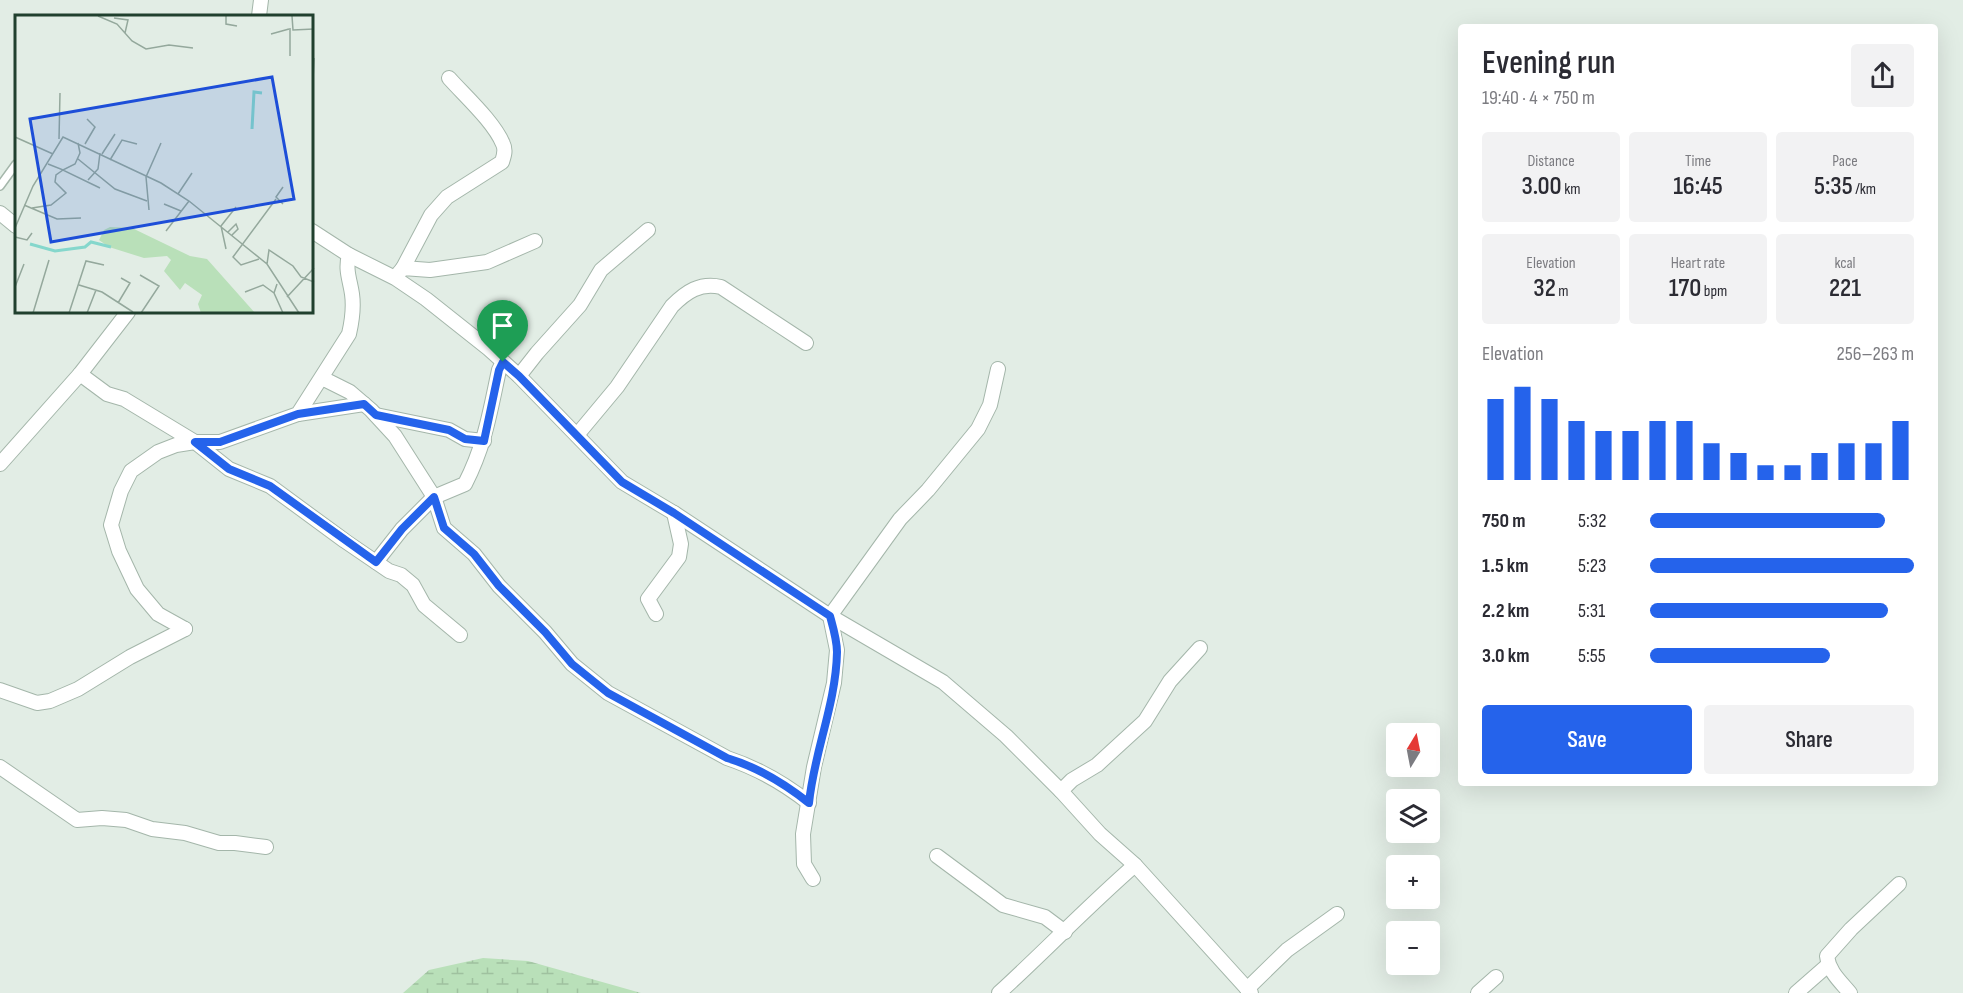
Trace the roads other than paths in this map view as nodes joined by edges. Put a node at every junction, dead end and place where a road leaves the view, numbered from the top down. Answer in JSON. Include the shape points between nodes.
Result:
{"nodes":[{"id":1,"x":261,"y":0,"type":"edge"},
{"id":2,"x":259,"y":15,"type":"edge"},
{"id":3,"x":449,"y":78,"type":"dead end"},
{"id":4,"x":15,"y":165,"type":"edge"},
{"id":5,"x":0,"y":186,"type":"edge"},
{"id":6,"x":0,"y":213,"type":"edge"},
{"id":7,"x":15,"y":225,"type":"edge"},
{"id":8,"x":648,"y":230,"type":"dead end"},
{"id":9,"x":314,"y":232,"type":"edge"},
{"id":10,"x":535,"y":241,"type":"dead end"},
{"id":11,"x":349,"y":255,"type":"junction"},
{"id":12,"x":399,"y":273,"type":"junction"},
{"id":13,"x":126,"y":314,"type":"edge"},
{"id":14,"x":806,"y":343,"type":"dead end"},
{"id":15,"x":503,"y":362,"type":"junction"},
{"id":16,"x":998,"y":369,"type":"dead end"},
{"id":17,"x":80,"y":374,"type":"junction"},
{"id":18,"x":519,"y":376,"type":"junction"},
{"id":19,"x":322,"y":378,"type":"junction"},
{"id":20,"x":364,"y":404,"type":"junction"},
{"id":21,"x":298,"y":414,"type":"junction"},
{"id":22,"x":376,"y":415,"type":"junction"},
{"id":23,"x":577,"y":435,"type":"junction"},
{"id":24,"x":484,"y":441,"type":"junction"},
{"id":25,"x":195,"y":442,"type":"junction"},
{"id":26,"x":0,"y":464,"type":"edge"},
{"id":27,"x":434,"y":497,"type":"junction"},
{"id":28,"x":674,"y":513,"type":"junction"},
{"id":29,"x":376,"y":562,"type":"junction"},
{"id":30,"x":656,"y":614,"type":"dead end"},
{"id":31,"x":830,"y":616,"type":"junction"},
{"id":32,"x":460,"y":635,"type":"dead end"},
{"id":33,"x":1200,"y":648,"type":"dead end"},
{"id":34,"x":0,"y":690,"type":"edge"},
{"id":35,"x":0,"y":767,"type":"edge"},
{"id":36,"x":1061,"y":791,"type":"junction"},
{"id":37,"x":809,"y":803,"type":"junction"},
{"id":38,"x":266,"y":848,"type":"dead end"},
{"id":39,"x":937,"y":856,"type":"dead end"},
{"id":40,"x":1135,"y":865,"type":"junction"},
{"id":41,"x":813,"y":879,"type":"dead end"},
{"id":42,"x":1899,"y":884,"type":"dead end"},
{"id":43,"x":1337,"y":914,"type":"dead end"},
{"id":44,"x":1065,"y":932,"type":"junction"},
{"id":45,"x":1828,"y":965,"type":"junction"},
{"id":46,"x":1496,"y":978,"type":"dead end"},
{"id":47,"x":1249,"y":991,"type":"edge"},
{"id":48,"x":999,"y":993,"type":"edge"},
{"id":49,"x":1478,"y":993,"type":"edge"},
{"id":50,"x":1796,"y":993,"type":"edge"},
{"id":51,"x":1850,"y":993,"type":"edge"}],
"edges":[{"from":1,"to":2,"type":"street"},
{"from":3,"to":12,"type":"street","via":[[490,125],[504,145],[505,154],[502,162],[447,197],[431,215]]},
{"from":4,"to":5,"type":"lane"},
{"from":6,"to":7,"type":"street"},
{"from":8,"to":18,"type":"street","via":[[601,270],[580,305]]},
{"from":9,"to":11,"type":"street"},
{"from":10,"to":12,"type":"street","via":[[487,262]]},
{"from":11,"to":12,"type":"street"},
{"from":11,"to":19,"type":"street","via":[[349,334]]},
{"from":12,"to":15,"type":"street"},
{"from":13,"to":17,"type":"street"},
{"from":14,"to":23,"type":"street","via":[[721,287],[697,287],[672,306],[617,387]]},
{"from":15,"to":18,"type":"street"},
{"from":15,"to":24,"type":"street"},
{"from":16,"to":31,"type":"street","via":[[995,391],[978,429],[900,519]]},
{"from":17,"to":25,"type":"street"},
{"from":17,"to":26,"type":"street"},
{"from":18,"to":23,"type":"street"},
{"from":19,"to":20,"type":"street"},
{"from":19,"to":21,"type":"street"},
{"from":20,"to":21,"type":"street"},
{"from":20,"to":22,"type":"street"},
{"from":21,"to":25,"type":"street","via":[[220,442]]},
{"from":22,"to":24,"type":"street"},
{"from":22,"to":27,"type":"street","via":[[395,436]]},
{"from":23,"to":28,"type":"street","via":[[622,482]]},
{"from":24,"to":27,"type":"street","via":[[465,484]]},
{"from":25,"to":29,"type":"street","via":[[229,469],[270,486]]},
{"from":25,"to":34,"type":"street","via":[[158,452],[130,471],[111,525],[137,589],[158,614],[185,629],[50,701],[37,703]]},
{"from":27,"to":29,"type":"street"},
{"from":27,"to":37,"type":"street","via":[[444,528],[474,554],[499,586],[592,681],[727,758],[790,788]]},
{"from":28,"to":30,"type":"street","via":[[681,544],[679,557],[648,600]]},
{"from":28,"to":31,"type":"street"},
{"from":29,"to":32,"type":"street","via":[[412,585],[424,606]]},
{"from":31,"to":36,"type":"street","via":[[943,682],[1006,736]]},
{"from":31,"to":37,"type":"street","via":[[837,650],[834,683]]},
{"from":33,"to":36,"type":"street","via":[[1170,681],[1145,721],[1097,765]]},
{"from":35,"to":38,"type":"street","via":[[77,820],[126,820],[219,843]]},
{"from":36,"to":40,"type":"street"},
{"from":37,"to":41,"type":"street","via":[[803,834],[804,864]]},
{"from":39,"to":44,"type":"street","via":[[1003,905],[1045,917]]},
{"from":40,"to":44,"type":"street"},
{"from":40,"to":47,"type":"street"},
{"from":42,"to":45,"type":"street","via":[[1839,942],[1827,956]]},
{"from":43,"to":47,"type":"street","via":[[1287,950]]},
{"from":44,"to":48,"type":"street"},
{"from":45,"to":50,"type":"street"},
{"from":45,"to":51,"type":"street"},
{"from":46,"to":49,"type":"street"}]}
